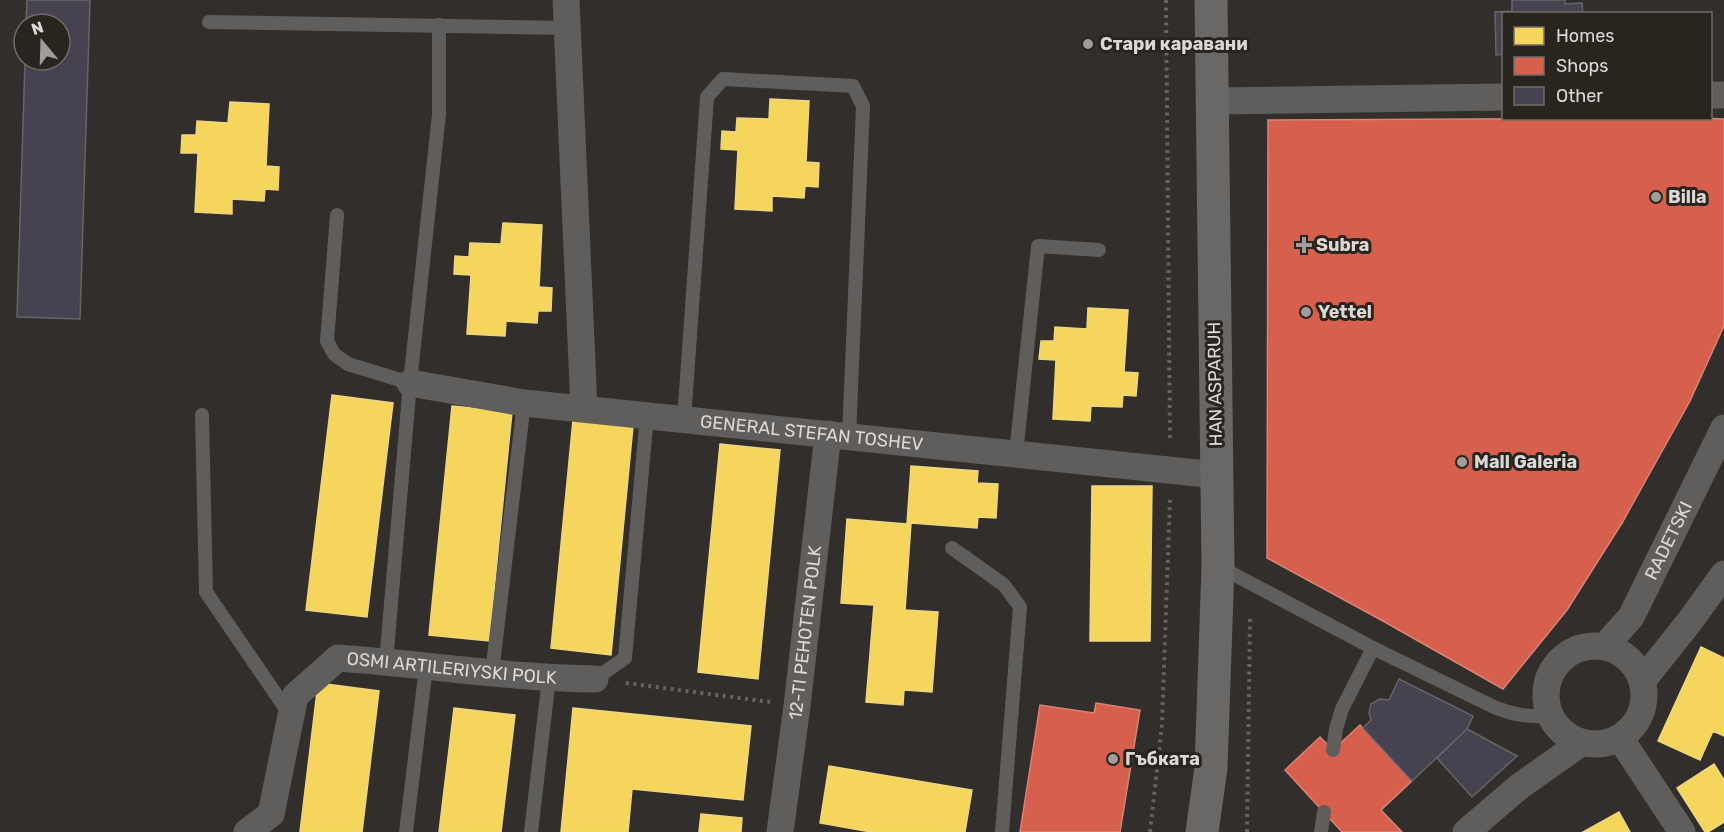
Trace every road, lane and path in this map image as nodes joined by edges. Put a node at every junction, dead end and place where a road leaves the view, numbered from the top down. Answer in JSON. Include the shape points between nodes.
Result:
{"nodes":[{"id":1,"x":567,"y":0,"type":"edge"},
{"id":2,"x":1166,"y":0,"type":"edge"},
{"id":3,"x":1211,"y":0,"type":"edge"},
{"id":4,"x":209,"y":22,"type":"dead end"},
{"id":5,"x":439,"y":25,"type":"junction"},
{"id":6,"x":567,"y":28,"type":"junction"},
{"id":7,"x":1502,"y":98,"type":"edge"},
{"id":8,"x":1212,"y":101,"type":"junction"},
{"id":9,"x":337,"y":215,"type":"dead end"},
{"id":10,"x":1099,"y":250,"type":"dead end"},
{"id":11,"x":410,"y":383,"type":"junction"},
{"id":12,"x":525,"y":403,"type":"junction"},
{"id":13,"x":584,"y":408,"type":"junction"},
{"id":14,"x":202,"y":415,"type":"dead end"},
{"id":15,"x":647,"y":415,"type":"junction"},
{"id":16,"x":684,"y":419,"type":"junction"},
{"id":17,"x":1724,"y":429,"type":"edge"},
{"id":18,"x":839,"y":435,"type":"junction"},
{"id":19,"x":1016,"y":454,"type":"junction"},
{"id":20,"x":1171,"y":470,"type":"junction"},
{"id":21,"x":1216,"y":475,"type":"junction"},
{"id":22,"x":952,"y":548,"type":"dead end"},
{"id":23,"x":1218,"y":566,"type":"junction"},
{"id":24,"x":1724,"y":574,"type":"edge"},
{"id":25,"x":1250,"y":583,"type":"junction"},
{"id":26,"x":1605,"y":646,"type":"junction"},
{"id":27,"x":1373,"y":648,"type":"junction"},
{"id":28,"x":386,"y":662,"type":"junction"},
{"id":29,"x":426,"y":666,"type":"junction"},
{"id":30,"x":492,"y":673,"type":"junction"},
{"id":31,"x":549,"y":678,"type":"junction"},
{"id":32,"x":595,"y":679,"type":"junction"},
{"id":33,"x":1643,"y":680,"type":"junction"},
{"id":34,"x":797,"y":706,"type":"junction"},
{"id":35,"x":291,"y":717,"type":"junction"},
{"id":36,"x":1553,"y":722,"type":"junction"},
{"id":37,"x":1620,"y":738,"type":"junction"},
{"id":38,"x":1581,"y":743,"type":"junction"},
{"id":39,"x":1333,"y":750,"type":"dead end"},
{"id":40,"x":1211,"y":768,"type":"junction"},
{"id":41,"x":1520,"y":786,"type":"junction"},
{"id":42,"x":1324,"y":812,"type":"dead end"},
{"id":43,"x":247,"y":832,"type":"edge"},
{"id":44,"x":406,"y":832,"type":"edge"},
{"id":45,"x":531,"y":832,"type":"edge"},
{"id":46,"x":780,"y":832,"type":"edge"},
{"id":47,"x":1002,"y":832,"type":"edge"},
{"id":48,"x":1150,"y":832,"type":"edge"},
{"id":49,"x":1202,"y":832,"type":"edge"},
{"id":50,"x":1221,"y":832,"type":"edge"},
{"id":51,"x":1247,"y":832,"type":"edge"},
{"id":52,"x":1321,"y":832,"type":"edge"},
{"id":53,"x":1466,"y":832,"type":"edge"},
{"id":54,"x":1682,"y":832,"type":"edge"}],
"edges":[{"from":1,"to":6,"type":"street"},
{"from":2,"to":20,"type":"path"},
{"from":3,"to":8,"type":"main road","name":"HAN ASPARUH"},
{"from":4,"to":5,"type":"lane"},
{"from":5,"to":6,"type":"lane"},
{"from":5,"to":11,"type":"lane","via":[[439,114]]},
{"from":6,"to":13,"type":"street"},
{"from":7,"to":8,"type":"street"},
{"from":8,"to":21,"type":"main road","name":"HAN ASPARUH"},
{"from":9,"to":11,"type":"lane","via":[[327,341],[334,354],[348,364]]},
{"from":10,"to":19,"type":"lane","via":[[1038,246]]},
{"from":11,"to":12,"type":"street","name":"GENERAL STEFAN TOSHEV"},
{"from":11,"to":28,"type":"lane"},
{"from":12,"to":13,"type":"street","name":"GENERAL STEFAN TOSHEV"},
{"from":12,"to":30,"type":"lane"},
{"from":13,"to":15,"type":"street","name":"GENERAL STEFAN TOSHEV"},
{"from":14,"to":35,"type":"lane","via":[[206,592]]},
{"from":15,"to":16,"type":"street","name":"GENERAL STEFAN TOSHEV"},
{"from":15,"to":32,"type":"lane","via":[[624,658]]},
{"from":16,"to":18,"type":"street","name":"GENERAL STEFAN TOSHEV"},
{"from":16,"to":18,"type":"lane","via":[[706,97],[723,79],[853,86],[862,106]]},
{"from":17,"to":26,"type":"street","name":"RADETSKI","via":[[1631,617]]},
{"from":18,"to":19,"type":"street","name":"GENERAL STEFAN TOSHEV"},
{"from":18,"to":34,"type":"street","name":"12-TI PEHOTEN POLK"},
{"from":19,"to":20,"type":"street","name":"GENERAL STEFAN TOSHEV"},
{"from":20,"to":21,"type":"street","name":"GENERAL STEFAN TOSHEV"},
{"from":20,"to":48,"type":"path","via":[[1162,724]]},
{"from":21,"to":23,"type":"main road","name":"HAN ASPARUH"},
{"from":22,"to":47,"type":"lane","via":[[1004,585],[1020,607]]},
{"from":23,"to":25,"type":"lane"},
{"from":23,"to":40,"type":"main road","name":"HAN ASPARUH"},
{"from":24,"to":33,"type":"street"},
{"from":25,"to":27,"type":"lane"},
{"from":25,"to":51,"type":"path"},
{"from":26,"to":33,"type":"street","via":[[1632,662]]},
{"from":26,"to":36,"type":"street","via":[[1574,650],[1552,671],[1546,701]]},
{"from":27,"to":36,"type":"lane","via":[[1512,714]]},
{"from":27,"to":39,"type":"lane","via":[[1342,709]]},
{"from":28,"to":29,"type":"street","name":"OSMI ARTILERIYSKI POLK"},
{"from":28,"to":35,"type":"street","name":"OSMI ARTILERIYSKI POLK","via":[[338,658],[295,696]]},
{"from":29,"to":30,"type":"street","name":"OSMI ARTILERIYSKI POLK"},
{"from":29,"to":44,"type":"lane"},
{"from":30,"to":31,"type":"street","name":"OSMI ARTILERIYSKI POLK"},
{"from":31,"to":32,"type":"street","name":"OSMI ARTILERIYSKI POLK"},
{"from":31,"to":45,"type":"lane"},
{"from":32,"to":34,"type":"path"},
{"from":33,"to":37,"type":"street","via":[[1645,699],[1640,717]]},
{"from":34,"to":46,"type":"street","name":"12-TI PEHOTEN POLK"},
{"from":35,"to":43,"type":"street","name":"OSMI ARTILERIYSKI POLK","via":[[271,814]]},
{"from":36,"to":38,"type":"street"},
{"from":36,"to":41,"type":"street","via":[[1541,755]]},
{"from":37,"to":38,"type":"street","via":[[1601,744]]},
{"from":37,"to":54,"type":"street"},
{"from":38,"to":41,"type":"street"},
{"from":40,"to":49,"type":"main road","name":"HAN ASPARUH"},
{"from":40,"to":50,"type":"main road","name":"HAN ASPARUH"},
{"from":41,"to":53,"type":"street"},
{"from":42,"to":52,"type":"lane"}]}
